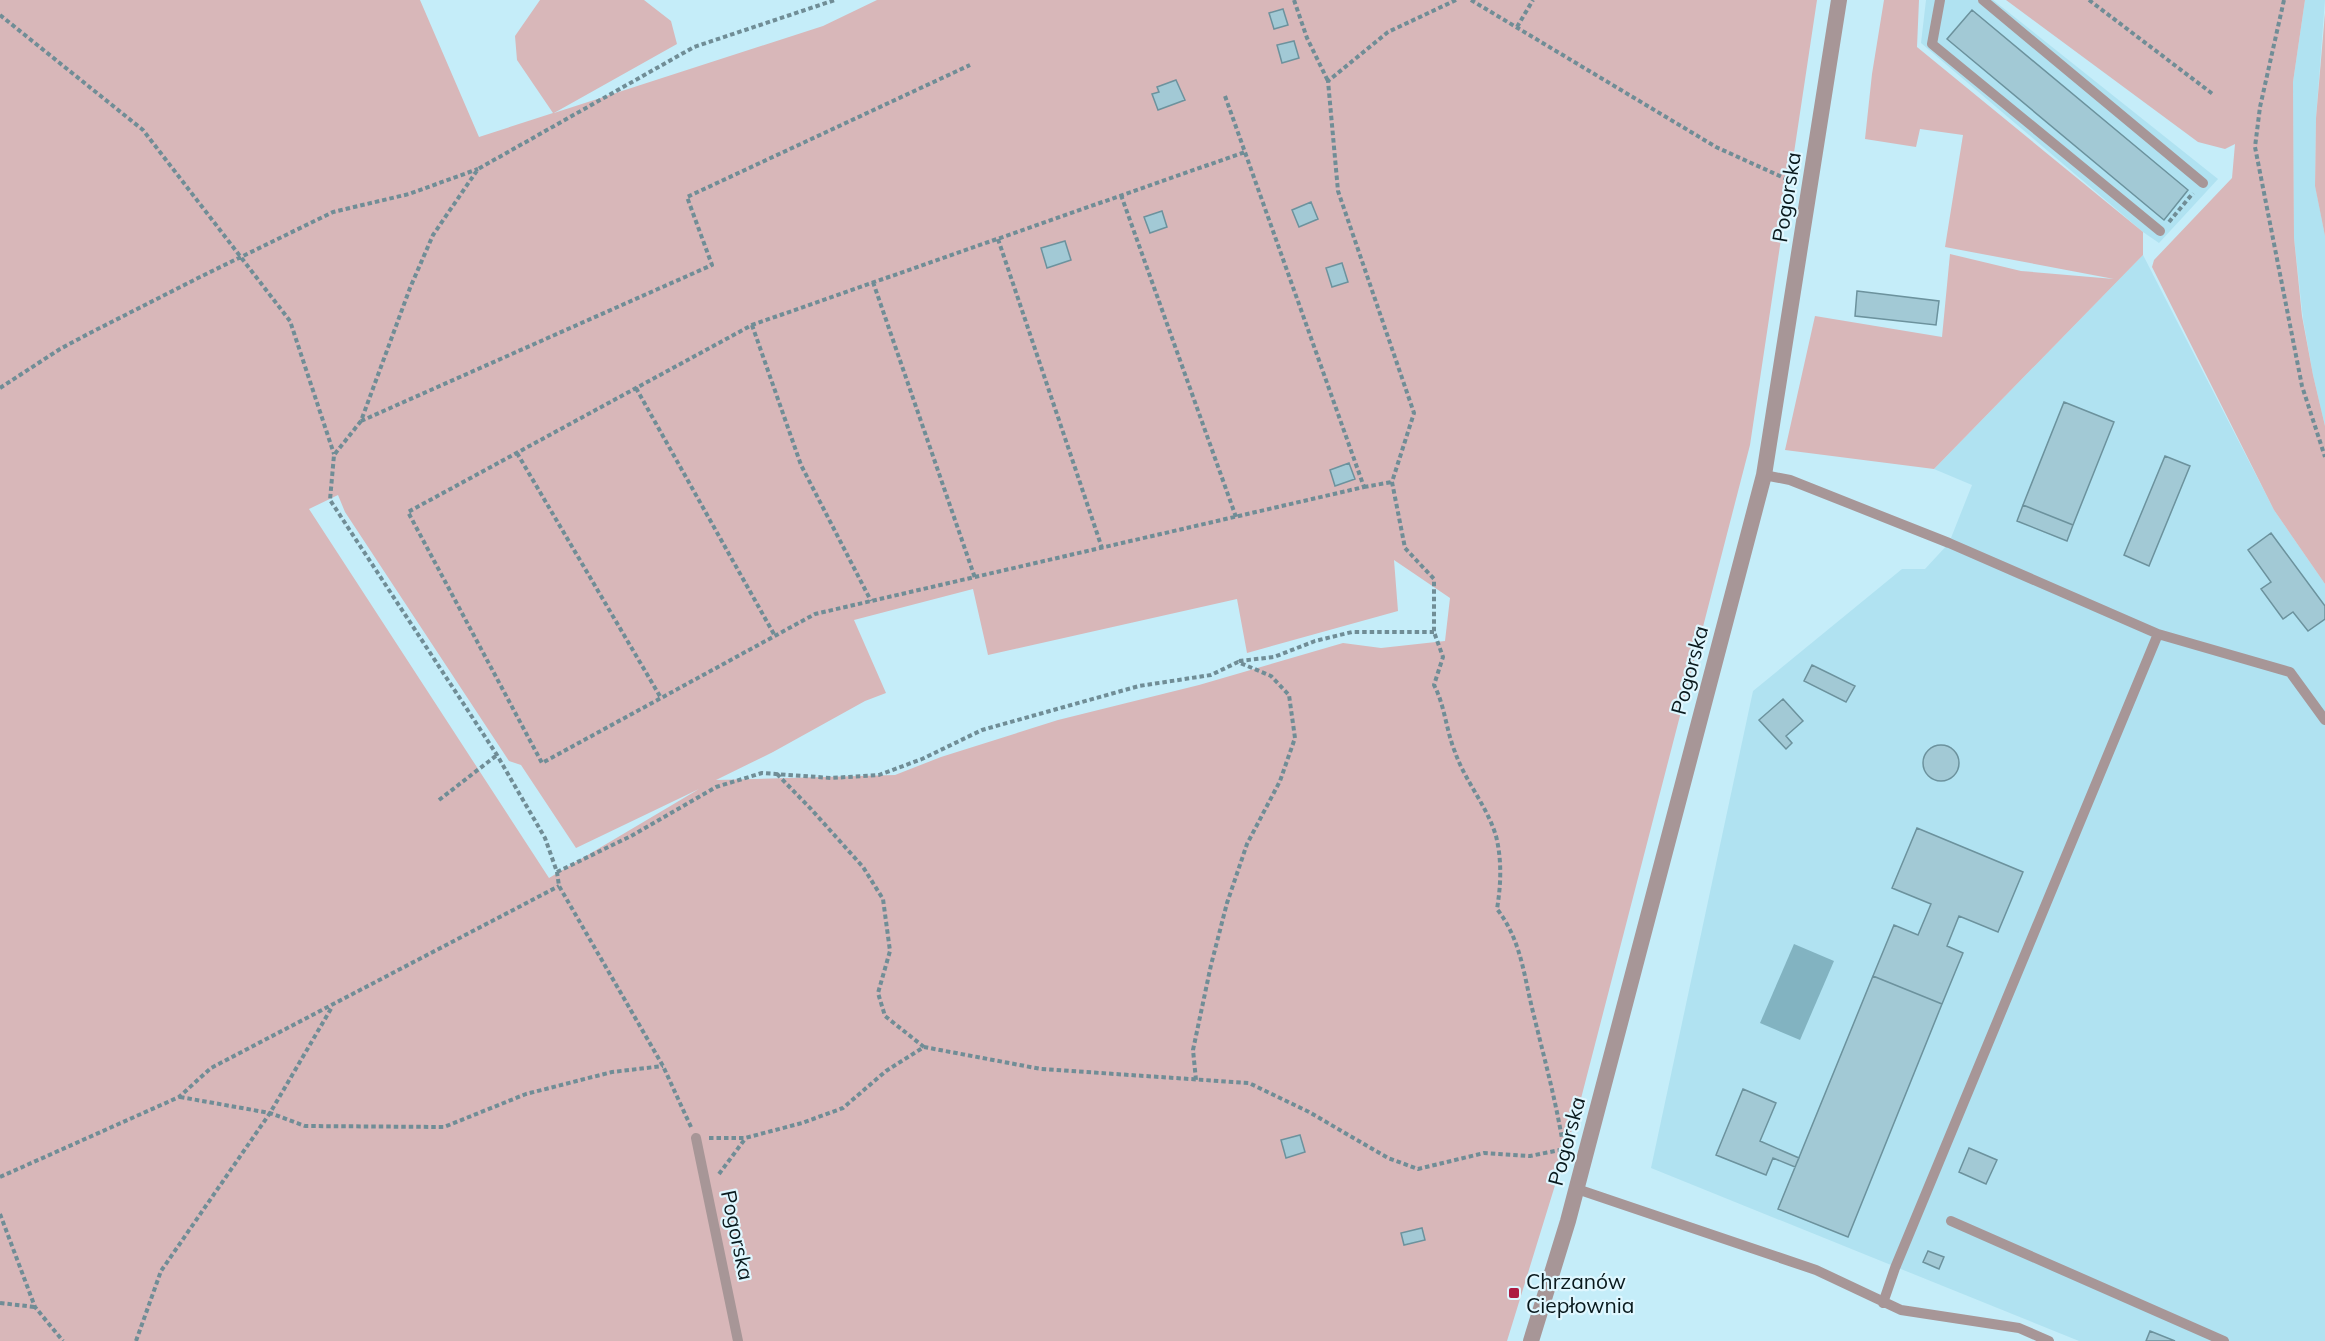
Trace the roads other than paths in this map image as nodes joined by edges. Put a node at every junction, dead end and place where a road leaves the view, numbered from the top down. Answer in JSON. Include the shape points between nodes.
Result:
{"nodes":[{"id":1,"x":1839,"y":0,"type":"edge"},
{"id":2,"x":1940,"y":0,"type":"edge"},
{"id":3,"x":1983,"y":0,"type":"edge"},
{"id":4,"x":2202,"y":183,"type":"road end"},
{"id":5,"x":2160,"y":231,"type":"road end"},
{"id":6,"x":1764,"y":475,"type":"junction"},
{"id":7,"x":2158,"y":634,"type":"junction"},
{"id":8,"x":2325,"y":720,"type":"edge"},
{"id":9,"x":696,"y":1138,"type":"road end"},
{"id":10,"x":1577,"y":1189,"type":"junction"},
{"id":11,"x":1951,"y":1221,"type":"dead end"},
{"id":12,"x":1883,"y":1303,"type":"junction"},
{"id":13,"x":738,"y":1341,"type":"edge"},
{"id":14,"x":1531,"y":1341,"type":"edge"},
{"id":15,"x":2049,"y":1341,"type":"edge"},
{"id":16,"x":2224,"y":1341,"type":"edge"}],
"edges":[{"from":1,"to":6,"type":"street","name":"Pogorska"},
{"from":2,"to":5,"type":"lane","via":[[1932,44]]},
{"from":3,"to":4,"type":"lane"},
{"from":6,"to":7,"type":"lane","via":[[1790,480],[1949,543]]},
{"from":6,"to":10,"type":"street","name":"Pogorska"},
{"from":7,"to":8,"type":"lane","via":[[2290,672]]},
{"from":7,"to":12,"type":"lane"},
{"from":9,"to":13,"type":"lane","name":"Pogorska"},
{"from":10,"to":12,"type":"lane","via":[[1816,1270]]},
{"from":10,"to":14,"type":"street","name":"Pogorska"},
{"from":11,"to":16,"type":"lane"},
{"from":12,"to":15,"type":"lane","via":[[1901,1310],[2019,1328]]}]}
